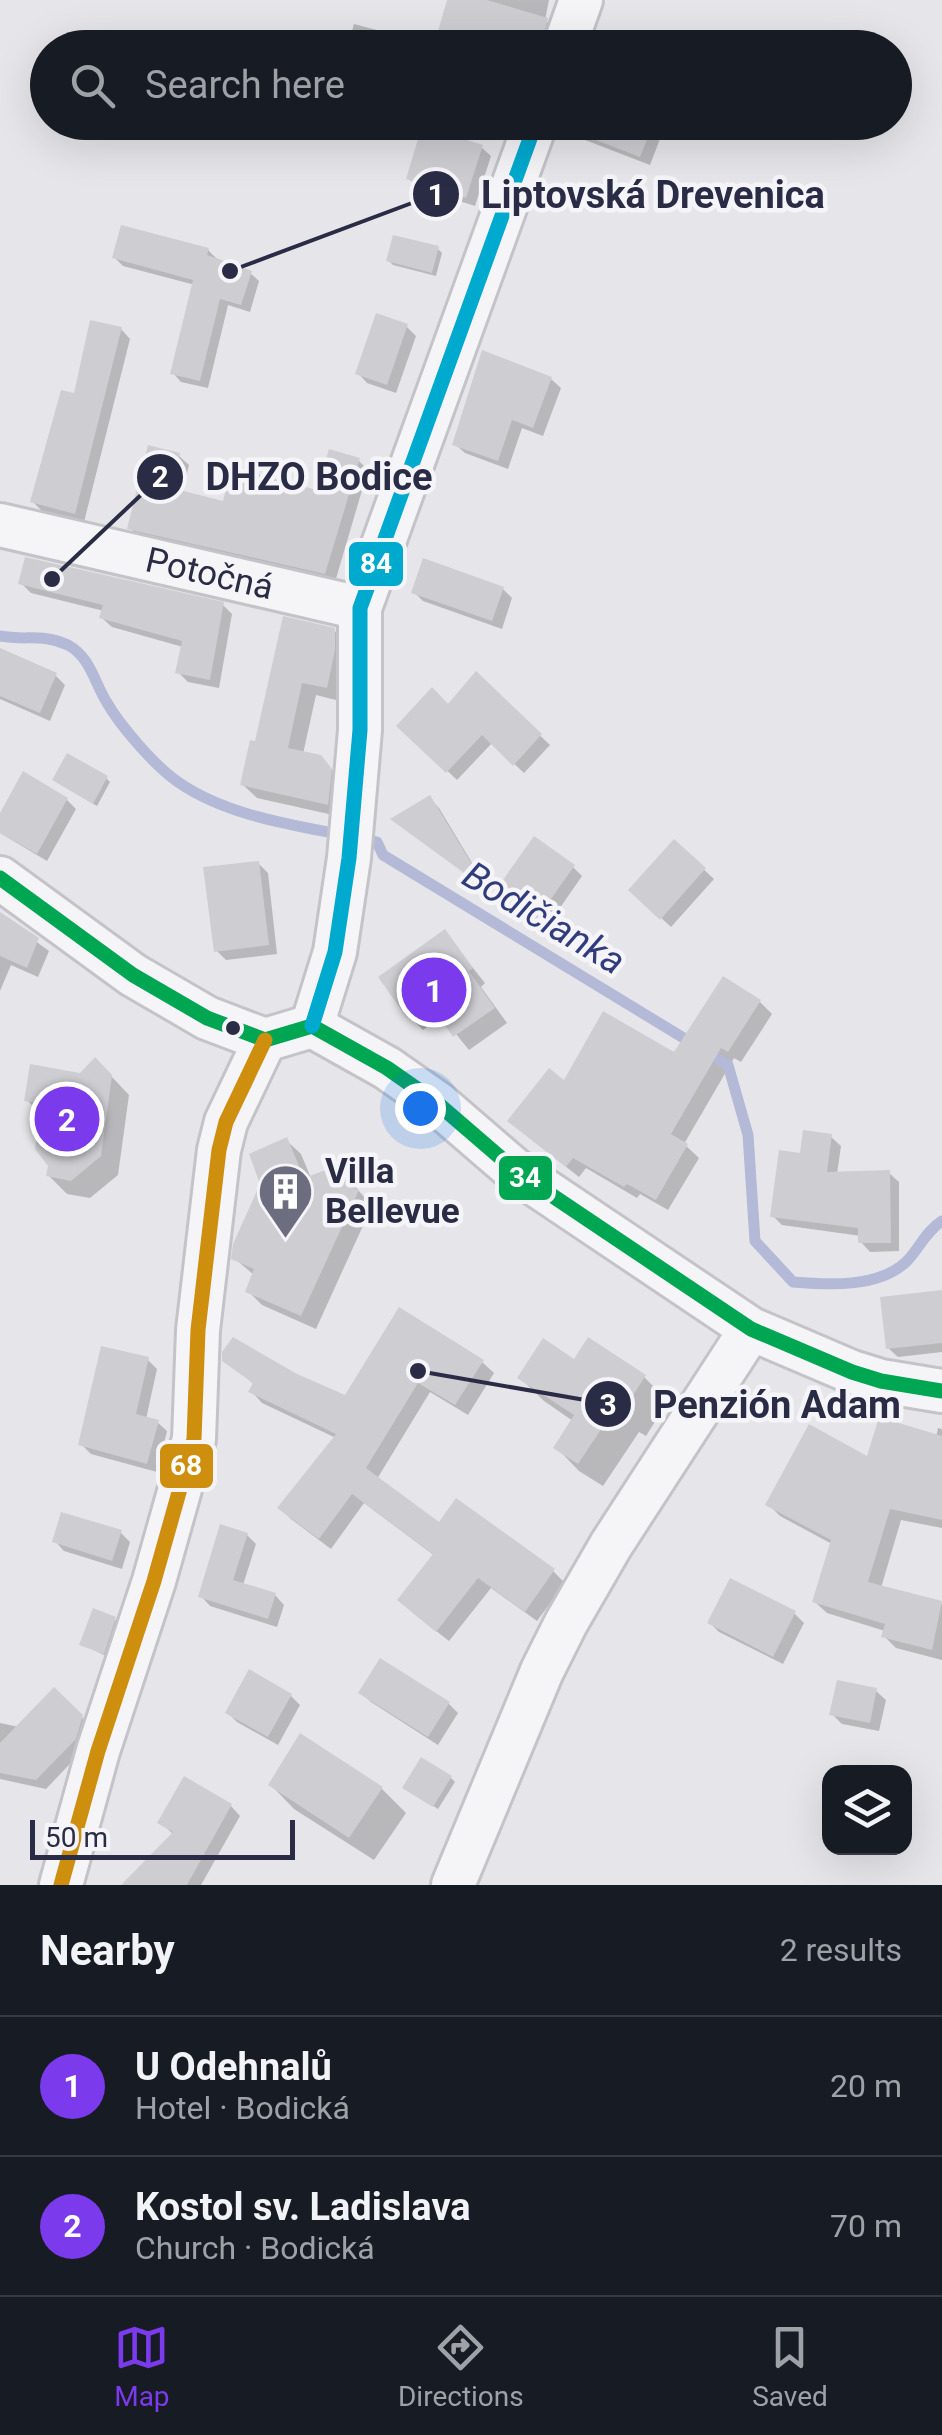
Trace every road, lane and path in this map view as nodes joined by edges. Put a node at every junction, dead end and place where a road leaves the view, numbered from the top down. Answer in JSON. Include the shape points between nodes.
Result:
{"nodes":[{"id":1,"x":581,"y":0,"type":"edge"},
{"id":2,"x":570,"y":30,"type":"edge"},
{"id":3,"x":529,"y":140,"type":"edge"},
{"id":4,"x":0,"y":525,"type":"edge"},
{"id":5,"x":360,"y":608,"type":"junction"},
{"id":6,"x":0,"y":878,"type":"edge"},
{"id":7,"x":312,"y":1026,"type":"junction"},
{"id":8,"x":265,"y":1040,"type":"junction"},
{"id":9,"x":750,"y":1330,"type":"junction"},
{"id":10,"x":942,"y":1391,"type":"edge"},
{"id":11,"x":60,"y":1885,"type":"edge"},
{"id":12,"x":454,"y":1885,"type":"edge"}],
"edges":[{"from":1,"to":2,"type":"street"},
{"from":3,"to":5,"type":"street"},
{"from":4,"to":5,"type":"street","name":"Potočná"},
{"from":5,"to":7,"type":"street","via":[[354,806],[335,952]]},
{"from":6,"to":8,"type":"street","via":[[133,975],[208,1018]]},
{"from":7,"to":8,"type":"street"},
{"from":7,"to":9,"type":"street","via":[[387,1068],[517,1172]]},
{"from":8,"to":11,"type":"street","via":[[219,1150],[198,1330],[194,1439]]},
{"from":9,"to":10,"type":"street","via":[[880,1381]]},
{"from":9,"to":12,"type":"street","via":[[566,1623]]}]}
